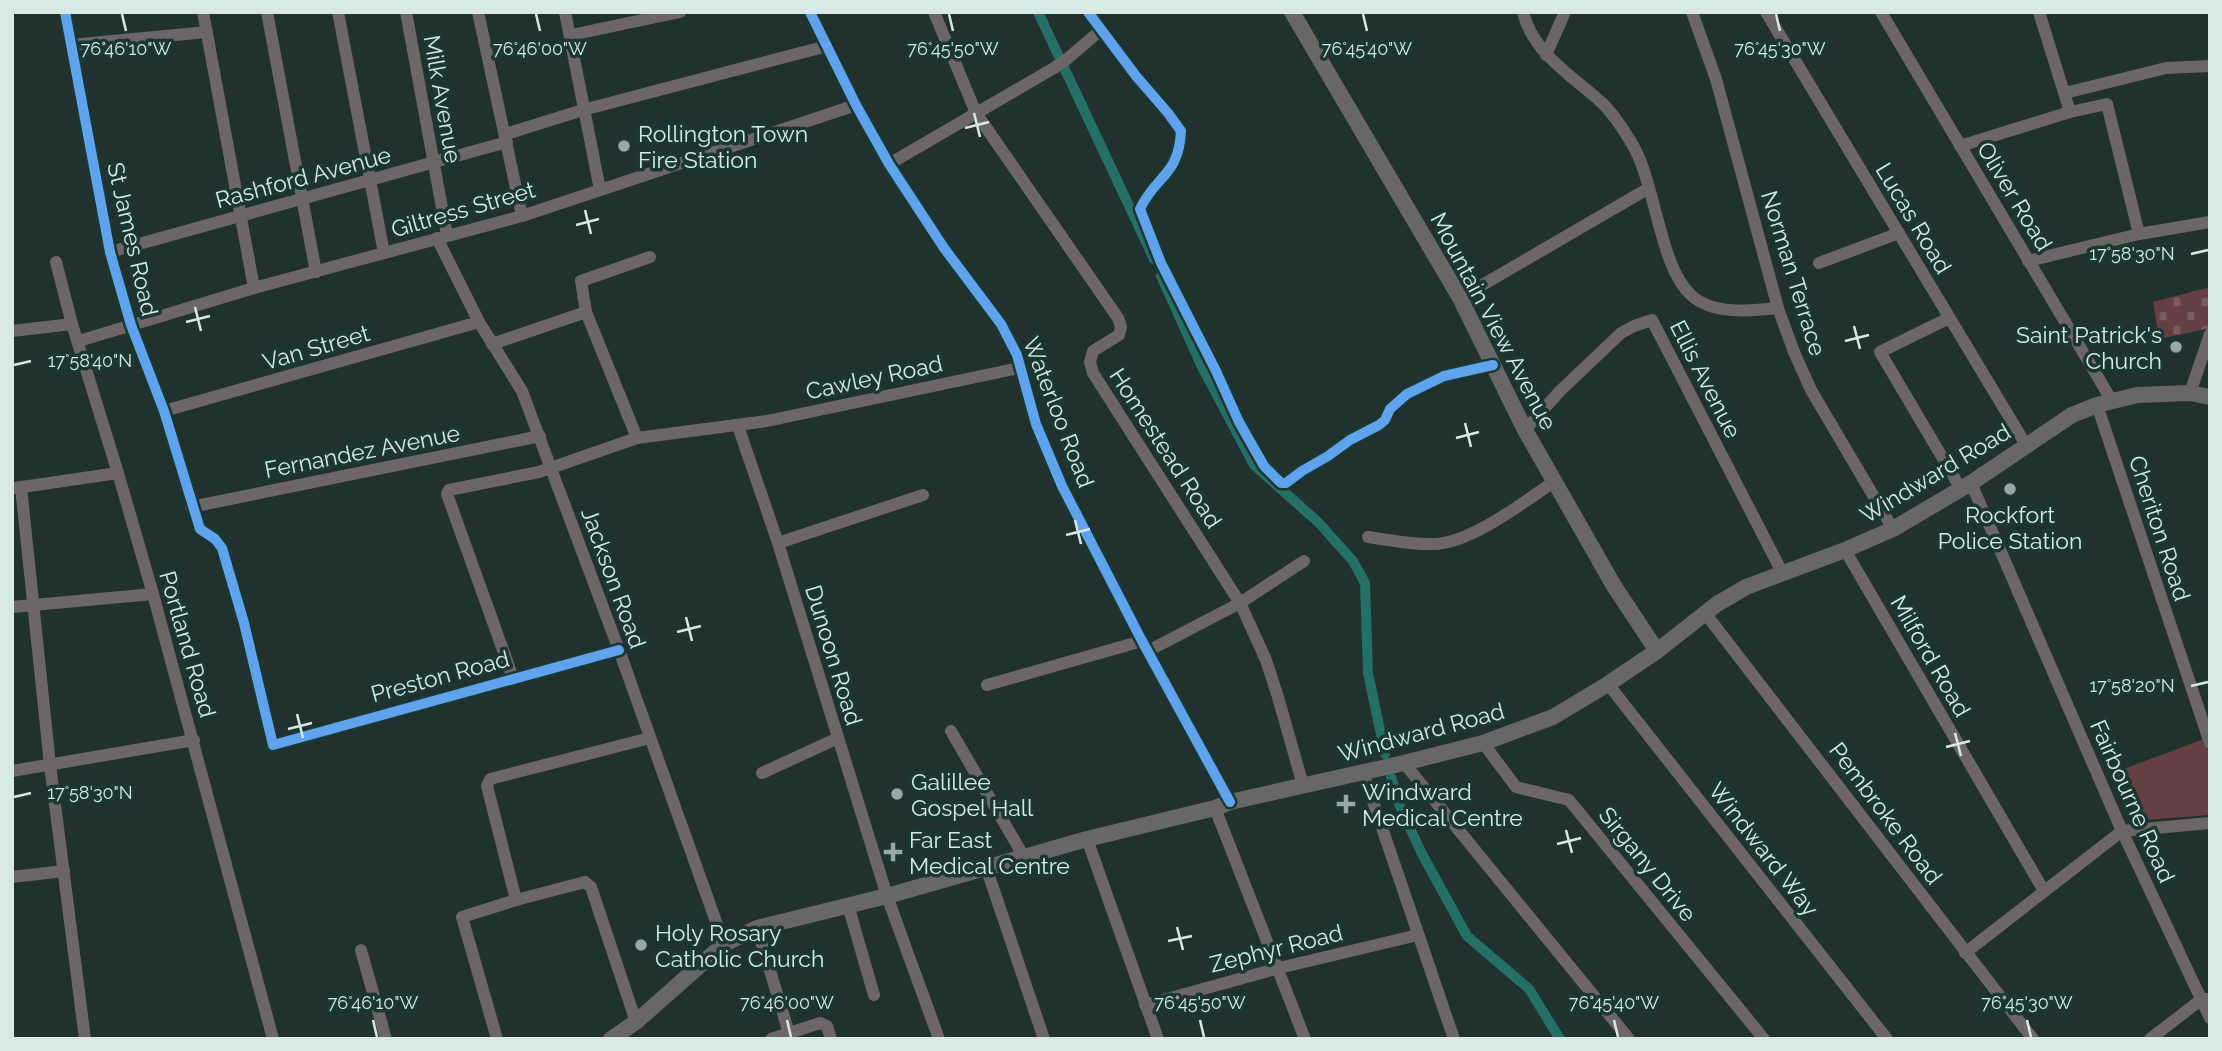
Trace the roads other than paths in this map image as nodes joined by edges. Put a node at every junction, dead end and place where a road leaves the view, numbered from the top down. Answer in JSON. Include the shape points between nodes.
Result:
{"nodes":[{"id":1,"x":65,"y":12,"type":"edge"},
{"id":2,"x":203,"y":12,"type":"edge"},
{"id":3,"x":267,"y":12,"type":"edge"},
{"id":4,"x":338,"y":12,"type":"edge"},
{"id":5,"x":406,"y":12,"type":"edge"},
{"id":6,"x":478,"y":12,"type":"edge"},
{"id":7,"x":565,"y":12,"type":"edge"},
{"id":8,"x":680,"y":12,"type":"edge"},
{"id":9,"x":810,"y":12,"type":"edge"},
{"id":10,"x":934,"y":12,"type":"edge"},
{"id":11,"x":1088,"y":12,"type":"edge"},
{"id":12,"x":1292,"y":12,"type":"edge"},
{"id":13,"x":1523,"y":12,"type":"edge"},
{"id":14,"x":1565,"y":12,"type":"edge"},
{"id":15,"x":1692,"y":12,"type":"edge"},
{"id":16,"x":1766,"y":12,"type":"edge"},
{"id":17,"x":1881,"y":12,"type":"edge"},
{"id":18,"x":2039,"y":12,"type":"edge"},
{"id":19,"x":1101,"y":30,"type":"junction"},
{"id":20,"x":207,"y":32,"type":"junction"},
{"id":21,"x":571,"y":35,"type":"junction"},
{"id":22,"x":69,"y":45,"type":"junction"},
{"id":23,"x":827,"y":46,"type":"junction"},
{"id":24,"x":1546,"y":55,"type":"junction"},
{"id":25,"x":2210,"y":66,"type":"edge"},
{"id":26,"x":2065,"y":93,"type":"junction"},
{"id":27,"x":856,"y":105,"type":"junction"},
{"id":28,"x":583,"y":110,"type":"junction"},
{"id":29,"x":2070,"y":112,"type":"junction"},
{"id":30,"x":976,"y":113,"type":"junction"},
{"id":31,"x":506,"y":138,"type":"junction"},
{"id":32,"x":1961,"y":146,"type":"junction"},
{"id":33,"x":434,"y":163,"type":"junction"},
{"id":34,"x":889,"y":164,"type":"junction"},
{"id":35,"x":370,"y":180,"type":"junction"},
{"id":36,"x":1649,"y":188,"type":"junction"},
{"id":37,"x":600,"y":190,"type":"junction"},
{"id":38,"x":302,"y":199,"type":"junction"},
{"id":39,"x":240,"y":216,"type":"junction"},
{"id":40,"x":522,"y":216,"type":"junction"},
{"id":41,"x":2210,"y":222,"type":"edge"},
{"id":42,"x":1899,"y":233,"type":"junction"},
{"id":43,"x":2140,"y":234,"type":"junction"},
{"id":44,"x":442,"y":236,"type":"junction"},
{"id":45,"x":110,"y":252,"type":"junction"},
{"id":46,"x":384,"y":253,"type":"junction"},
{"id":47,"x":650,"y":257,"type":"dead end"},
{"id":48,"x":2028,"y":261,"type":"junction"},
{"id":49,"x":56,"y":262,"type":"dead end"},
{"id":50,"x":1819,"y":263,"type":"dead end"},
{"id":51,"x":316,"y":272,"type":"junction"},
{"id":52,"x":254,"y":288,"type":"junction"},
{"id":53,"x":1460,"y":298,"type":"junction"},
{"id":54,"x":1778,"y":308,"type":"junction"},
{"id":55,"x":586,"y":312,"type":"junction"},
{"id":56,"x":1949,"y":318,"type":"junction"},
{"id":57,"x":479,"y":322,"type":"junction"},
{"id":58,"x":72,"y":324,"type":"junction"},
{"id":59,"x":131,"y":325,"type":"junction"},
{"id":60,"x":12,"y":331,"type":"edge"},
{"id":61,"x":2210,"y":334,"type":"edge"},
{"id":62,"x":79,"y":341,"type":"junction"},
{"id":63,"x":492,"y":344,"type":"junction"},
{"id":64,"x":1493,"y":365,"type":"junction"},
{"id":65,"x":1019,"y":368,"type":"junction"},
{"id":66,"x":2190,"y":393,"type":"junction"},
{"id":67,"x":2210,"y":397,"type":"edge"},
{"id":68,"x":2105,"y":403,"type":"junction"},
{"id":69,"x":164,"y":411,"type":"junction"},
{"id":70,"x":738,"y":426,"type":"junction"},
{"id":71,"x":1525,"y":430,"type":"junction"},
{"id":72,"x":540,"y":436,"type":"junction"},
{"id":73,"x":637,"y":438,"type":"junction"},
{"id":74,"x":2025,"y":445,"type":"junction"},
{"id":75,"x":552,"y":469,"type":"junction"},
{"id":76,"x":118,"y":472,"type":"junction"},
{"id":77,"x":1555,"y":481,"type":"junction"},
{"id":78,"x":1966,"y":486,"type":"junction"},
{"id":79,"x":16,"y":488,"type":"edge"},
{"id":80,"x":923,"y":495,"type":"dead end"},
{"id":81,"x":191,"y":507,"type":"junction"},
{"id":82,"x":1893,"y":529,"type":"junction"},
{"id":83,"x":1368,"y":537,"type":"dead end"},
{"id":84,"x":778,"y":543,"type":"junction"},
{"id":85,"x":1846,"y":550,"type":"junction"},
{"id":86,"x":1304,"y":561,"type":"dead end"},
{"id":87,"x":1782,"y":572,"type":"junction"},
{"id":88,"x":153,"y":594,"type":"junction"},
{"id":89,"x":1240,"y":603,"type":"junction"},
{"id":90,"x":33,"y":606,"type":"junction"},
{"id":91,"x":12,"y":607,"type":"edge"},
{"id":92,"x":1705,"y":613,"type":"junction"},
{"id":93,"x":1145,"y":646,"type":"junction"},
{"id":94,"x":619,"y":650,"type":"junction"},
{"id":95,"x":1657,"y":651,"type":"junction"},
{"id":96,"x":513,"y":678,"type":"junction"},
{"id":97,"x":1608,"y":684,"type":"junction"},
{"id":98,"x":987,"y":685,"type":"dead end"},
{"id":99,"x":951,"y":731,"type":"dead end"},
{"id":100,"x":650,"y":738,"type":"junction"},
{"id":101,"x":838,"y":738,"type":"junction"},
{"id":102,"x":194,"y":740,"type":"junction"},
{"id":103,"x":1483,"y":743,"type":"junction"},
{"id":104,"x":2210,"y":743,"type":"edge"},
{"id":105,"x":273,"y":745,"type":"joint"},
{"id":106,"x":1404,"y":763,"type":"junction"},
{"id":107,"x":50,"y":765,"type":"junction"},
{"id":108,"x":12,"y":771,"type":"edge"},
{"id":109,"x":1363,"y":772,"type":"junction"},
{"id":110,"x":762,"y":773,"type":"dead end"},
{"id":111,"x":1303,"y":785,"type":"junction"},
{"id":112,"x":1222,"y":805,"type":"junction"},
{"id":113,"x":2210,"y":823,"type":"edge"},
{"id":114,"x":2122,"y":831,"type":"junction"},
{"id":115,"x":1087,"y":839,"type":"junction"},
{"id":116,"x":1024,"y":858,"type":"junction"},
{"id":117,"x":986,"y":867,"type":"junction"},
{"id":118,"x":64,"y":871,"type":"junction"},
{"id":119,"x":12,"y":877,"type":"edge"},
{"id":120,"x":2045,"y":891,"type":"junction"},
{"id":121,"x":887,"y":896,"type":"junction"},
{"id":122,"x":516,"y":900,"type":"junction"},
{"id":123,"x":848,"y":905,"type":"junction"},
{"id":124,"x":757,"y":929,"type":"junction"},
{"id":125,"x":1418,"y":935,"type":"junction"},
{"id":126,"x":724,"y":944,"type":"junction"},
{"id":127,"x":361,"y":950,"type":"dead end"},
{"id":128,"x":1965,"y":953,"type":"junction"},
{"id":129,"x":1279,"y":968,"type":"junction"},
{"id":130,"x":874,"y":995,"type":"dead end"},
{"id":131,"x":2206,"y":999,"type":"edge"},
{"id":132,"x":1145,"y":1004,"type":"junction"},
{"id":133,"x":2210,"y":1018,"type":"edge"},
{"id":134,"x":636,"y":1022,"type":"junction"},
{"id":135,"x":789,"y":1033,"type":"junction"},
{"id":136,"x":614,"y":1038,"type":"edge"},
{"id":137,"x":85,"y":1039,"type":"edge"},
{"id":138,"x":273,"y":1039,"type":"edge"},
{"id":139,"x":386,"y":1039,"type":"edge"},
{"id":140,"x":497,"y":1039,"type":"edge"},
{"id":141,"x":771,"y":1039,"type":"edge"},
{"id":142,"x":831,"y":1039,"type":"edge"},
{"id":143,"x":939,"y":1039,"type":"edge"},
{"id":144,"x":1044,"y":1039,"type":"edge"},
{"id":145,"x":1158,"y":1039,"type":"edge"},
{"id":146,"x":1305,"y":1039,"type":"edge"},
{"id":147,"x":1454,"y":1039,"type":"edge"},
{"id":148,"x":1629,"y":1039,"type":"edge"},
{"id":149,"x":1764,"y":1039,"type":"edge"},
{"id":150,"x":1887,"y":1039,"type":"edge"},
{"id":151,"x":2033,"y":1039,"type":"edge"},
{"id":152,"x":2150,"y":1039,"type":"edge"}],
"edges":[{"from":1,"to":22,"type":"street","name":"St James Road"},
{"from":2,"to":20,"type":"street"},
{"from":3,"to":38,"type":"street"},
{"from":4,"to":35,"type":"street"},
{"from":5,"to":33,"type":"street","name":"Milk Avenue"},
{"from":6,"to":31,"type":"street"},
{"from":7,"to":21,"type":"street"},
{"from":8,"to":21,"type":"street"},
{"from":9,"to":23,"type":"street","name":"Waterloo Road"},
{"from":10,"to":30,"type":"street","name":"Homestead Road"},
{"from":11,"to":19,"type":"street"},
{"from":12,"to":53,"type":"main road","name":"Mountain View Avenue"},
{"from":13,"to":24,"type":"street","via":[[1531,37]]},
{"from":14,"to":24,"type":"street"},
{"from":15,"to":54,"type":"street","name":"Norman Terrace","via":[[1716,79]]},
{"from":16,"to":42,"type":"street","name":"Lucas Road"},
{"from":17,"to":32,"type":"street","name":"Oliver Road"},
{"from":18,"to":26,"type":"street"},
{"from":19,"to":30,"type":"street","via":[[1054,68]]},
{"from":19,"to":64,"type":"street","via":[[1181,131],[1172,168],[1140,209],[1161,263],[1239,422],[1264,466],[1280,483],[1379,425],[1407,394],[1444,376]]},
{"from":20,"to":22,"type":"street"},
{"from":20,"to":39,"type":"street"},
{"from":21,"to":28,"type":"street"},
{"from":22,"to":45,"type":"street","name":"St James Road"},
{"from":23,"to":27,"type":"street","name":"Waterloo Road"},
{"from":23,"to":28,"type":"street","name":"Rashford Avenue"},
{"from":24,"to":36,"type":"street","via":[[1605,106],[1632,144]]},
{"from":25,"to":26,"type":"street","via":[[2166,68]]},
{"from":26,"to":29,"type":"street"},
{"from":27,"to":34,"type":"street","name":"Waterloo Road"},
{"from":27,"to":37,"type":"street","name":"Giltress Street"},
{"from":28,"to":31,"type":"street","name":"Rashford Avenue"},
{"from":28,"to":37,"type":"street"},
{"from":29,"to":32,"type":"street"},
{"from":29,"to":43,"type":"street","via":[[2107,104]]},
{"from":30,"to":34,"type":"street"},
{"from":30,"to":89,"type":"street","name":"Homestead Road","via":[[1118,317],[1119,335],[1093,351],[1093,373]]},
{"from":31,"to":33,"type":"street","name":"Rashford Avenue"},
{"from":31,"to":40,"type":"street"},
{"from":32,"to":48,"type":"street","name":"Oliver Road"},
{"from":33,"to":35,"type":"street","name":"Rashford Avenue"},
{"from":33,"to":44,"type":"street","name":"Milk Avenue"},
{"from":34,"to":65,"type":"street","name":"Waterloo Road","via":[[1001,324]]},
{"from":35,"to":38,"type":"street","name":"Rashford Avenue"},
{"from":35,"to":46,"type":"street"},
{"from":36,"to":53,"type":"street"},
{"from":36,"to":54,"type":"street","via":[[1674,271],[1688,293],[1714,306]]},
{"from":37,"to":40,"type":"street","name":"Giltress Street"},
{"from":38,"to":39,"type":"street","name":"Rashford Avenue"},
{"from":38,"to":51,"type":"street"},
{"from":39,"to":45,"type":"street","name":"Rashford Avenue"},
{"from":39,"to":52,"type":"street"},
{"from":40,"to":44,"type":"street","name":"Giltress Street"},
{"from":41,"to":43,"type":"street"},
{"from":42,"to":50,"type":"street"},
{"from":42,"to":56,"type":"street","name":"Lucas Road"},
{"from":43,"to":48,"type":"street"},
{"from":44,"to":46,"type":"street","name":"Giltress Street"},
{"from":44,"to":57,"type":"street","name":"Jackson Road"},
{"from":45,"to":59,"type":"street","name":"St James Road"},
{"from":46,"to":51,"type":"street","name":"Giltress Street"},
{"from":47,"to":55,"type":"street","via":[[581,281]]},
{"from":48,"to":68,"type":"street","name":"Oliver Road"},
{"from":49,"to":58,"type":"street","name":"Portland Road"},
{"from":51,"to":52,"type":"street","name":"Giltress Street"},
{"from":52,"to":59,"type":"street","name":"Giltress Street"},
{"from":53,"to":64,"type":"main road","name":"Mountain View Avenue"},
{"from":54,"to":82,"type":"street","name":"Norman Terrace","via":[[1811,390]]},
{"from":55,"to":63,"type":"street"},
{"from":55,"to":73,"type":"street"},
{"from":56,"to":74,"type":"street","name":"Lucas Road"},
{"from":56,"to":78,"type":"street","name":"Fairbourne Road","via":[[1880,352]]},
{"from":57,"to":63,"type":"street","name":"Jackson Road"},
{"from":57,"to":69,"type":"street","name":"Van Street"},
{"from":58,"to":60,"type":"street"},
{"from":58,"to":62,"type":"street","name":"Portland Road"},
{"from":59,"to":62,"type":"street","name":"Giltress Street"},
{"from":59,"to":69,"type":"street","name":"St James Road"},
{"from":61,"to":66,"type":"street"},
{"from":62,"to":76,"type":"street","name":"Portland Road"},
{"from":63,"to":72,"type":"street","name":"Jackson Road","via":[[522,391]]},
{"from":64,"to":71,"type":"main road","name":"Mountain View Avenue"},
{"from":65,"to":70,"type":"street","name":"Cawley Road"},
{"from":65,"to":93,"type":"street","name":"Waterloo Road","via":[[1036,425],[1062,486]]},
{"from":66,"to":67,"type":"main road","name":"Windward Road"},
{"from":66,"to":68,"type":"main road","name":"Windward Road","via":[[2137,395]]},
{"from":68,"to":74,"type":"main road","name":"Windward Road","via":[[2072,415]]},
{"from":68,"to":104,"type":"street","name":"Cheriton Road"},
{"from":69,"to":81,"type":"street","name":"St James Road"},
{"from":70,"to":73,"type":"street","name":"Cawley Road"},
{"from":70,"to":84,"type":"street","name":"Dunoon Road"},
{"from":71,"to":77,"type":"main road","name":"Mountain View Avenue"},
{"from":71,"to":87,"type":"street","name":"Ellis Avenue","via":[[1609,344],[1634,326],[1652,320]]},
{"from":72,"to":75,"type":"street","name":"Jackson Road"},
{"from":72,"to":81,"type":"street","name":"Fernandez Avenue"},
{"from":73,"to":75,"type":"street","name":"Cawley Road"},
{"from":74,"to":78,"type":"main road","name":"Windward Road"},
{"from":75,"to":94,"type":"street","name":"Jackson Road"},
{"from":75,"to":96,"type":"street","name":"Cawley Road","via":[[447,491]]},
{"from":76,"to":79,"type":"street"},
{"from":76,"to":88,"type":"street","name":"Portland Road"},
{"from":77,"to":83,"type":"street","via":[[1451,542]]},
{"from":77,"to":95,"type":"main road","name":"Mountain View Avenue"},
{"from":78,"to":82,"type":"main road","name":"Windward Road"},
{"from":78,"to":114,"type":"street","name":"Fairbourne Road"},
{"from":79,"to":90,"type":"street"},
{"from":80,"to":84,"type":"street"},
{"from":81,"to":105,"type":"street","name":"St James Road","via":[[200,529],[222,548]]},
{"from":82,"to":85,"type":"main road","name":"Windward Road"},
{"from":84,"to":101,"type":"street","name":"Dunoon Road"},
{"from":85,"to":87,"type":"main road","name":"Windward Road"},
{"from":85,"to":120,"type":"street","name":"Milford Road"},
{"from":86,"to":89,"type":"street"},
{"from":87,"to":92,"type":"main road","name":"Windward Road","via":[[1746,587]]},
{"from":88,"to":90,"type":"street"},
{"from":88,"to":102,"type":"street","name":"Portland Road"},
{"from":89,"to":93,"type":"street"},
{"from":89,"to":111,"type":"street","name":"Homestead Road","via":[[1266,660]]},
{"from":90,"to":91,"type":"street"},
{"from":90,"to":107,"type":"street"},
{"from":92,"to":95,"type":"main road","name":"Windward Road"},
{"from":92,"to":128,"type":"street","name":"Pembroke Road"},
{"from":93,"to":98,"type":"street"},
{"from":93,"to":112,"type":"street","name":"Waterloo Road"},
{"from":94,"to":96,"type":"street","name":"Preston Road"},
{"from":94,"to":100,"type":"street","name":"Jackson Road"},
{"from":95,"to":97,"type":"main road","name":"Windward Road"},
{"from":96,"to":105,"type":"street","name":"Preston Road"},
{"from":97,"to":103,"type":"main road","name":"Windward Road","via":[[1553,717]]},
{"from":97,"to":150,"type":"street","name":"Windward Way"},
{"from":99,"to":116,"type":"street"},
{"from":100,"to":122,"type":"street","via":[[490,779],[487,786]]},
{"from":100,"to":126,"type":"street","name":"Jackson Road"},
{"from":101,"to":110,"type":"street"},
{"from":101,"to":121,"type":"street","name":"Dunoon Road"},
{"from":102,"to":107,"type":"street"},
{"from":102,"to":138,"type":"street","name":"Portland Road"},
{"from":103,"to":106,"type":"main road","name":"Windward Road"},
{"from":103,"to":149,"type":"street","name":"Sirgany Drive","via":[[1516,787],[1569,800]]},
{"from":106,"to":109,"type":"main road","name":"Windward Road"},
{"from":106,"to":148,"type":"street"},
{"from":107,"to":108,"type":"street"},
{"from":107,"to":118,"type":"street"},
{"from":109,"to":111,"type":"main road","name":"Windward Road"},
{"from":109,"to":125,"type":"street"},
{"from":111,"to":112,"type":"main road","name":"Windward Road"},
{"from":112,"to":115,"type":"main road","name":"Windward Road"},
{"from":112,"to":129,"type":"street","name":"Waterloo Road"},
{"from":113,"to":114,"type":"street"},
{"from":114,"to":120,"type":"street"},
{"from":114,"to":131,"type":"street","name":"Fairbourne Road"},
{"from":115,"to":116,"type":"main road","name":"Windward Road"},
{"from":115,"to":132,"type":"street"},
{"from":116,"to":117,"type":"main road","name":"Windward Road"},
{"from":117,"to":121,"type":"main road","name":"Windward Road"},
{"from":117,"to":144,"type":"street"},
{"from":118,"to":119,"type":"street"},
{"from":118,"to":137,"type":"street"},
{"from":120,"to":128,"type":"street"},
{"from":121,"to":123,"type":"main road","name":"Windward Road"},
{"from":121,"to":143,"type":"street","name":"Dunoon Road"},
{"from":122,"to":134,"type":"street","via":[[589,883]]},
{"from":122,"to":140,"type":"street","via":[[465,915],[462,920]]},
{"from":123,"to":124,"type":"main road","name":"Windward Road"},
{"from":123,"to":130,"type":"street"},
{"from":124,"to":126,"type":"main road","name":"Windward Road"},
{"from":124,"to":135,"type":"street"},
{"from":125,"to":129,"type":"street","name":"Zephyr Road"},
{"from":125,"to":147,"type":"street"},
{"from":126,"to":134,"type":"main road","name":"Windward Road"},
{"from":127,"to":139,"type":"street"},
{"from":128,"to":151,"type":"street","name":"Pembroke Road"},
{"from":129,"to":132,"type":"street","name":"Zephyr Road"},
{"from":129,"to":146,"type":"street","name":"Waterloo Road"},
{"from":131,"to":133,"type":"street","name":"Fairbourne Road"},
{"from":131,"to":152,"type":"street"},
{"from":132,"to":145,"type":"street"},
{"from":134,"to":136,"type":"main road","name":"Windward Road"},
{"from":135,"to":141,"type":"street"},
{"from":135,"to":142,"type":"street","via":[[824,1023]]}]}
